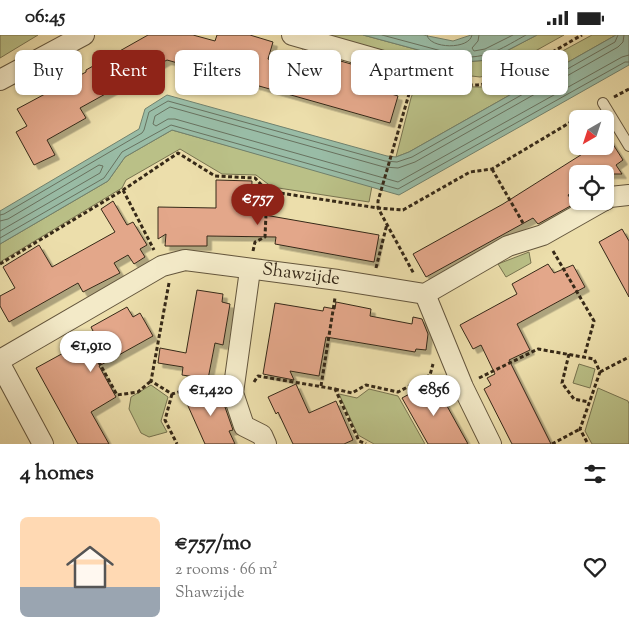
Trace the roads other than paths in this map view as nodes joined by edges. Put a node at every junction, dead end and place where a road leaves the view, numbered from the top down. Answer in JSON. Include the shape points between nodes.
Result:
{"nodes":[{"id":1,"x":84,"y":35,"type":"edge"},
{"id":2,"x":292,"y":35,"type":"edge"},
{"id":3,"x":351,"y":52,"type":"edge"},
{"id":4,"x":0,"y":80,"type":"edge"},
{"id":5,"x":603,"y":103,"type":"road end"},
{"id":6,"x":629,"y":145,"type":"edge"},
{"id":7,"x":629,"y":195,"type":"edge"},
{"id":8,"x":614,"y":197,"type":"edge"},
{"id":9,"x":588,"y":210,"type":"edge"},
{"id":10,"x":250,"y":270,"type":"junction"},
{"id":11,"x":425,"y":294,"type":"junction"},
{"id":12,"x":0,"y":360,"type":"edge"},
{"id":13,"x":0,"y":364,"type":"edge"},
{"id":14,"x":43,"y":444,"type":"edge"},
{"id":15,"x":266,"y":444,"type":"edge"},
{"id":16,"x":491,"y":444,"type":"edge"}],
"edges":[{"from":1,"to":4,"type":"street"},
{"from":2,"to":3,"type":"street"},
{"from":5,"to":6,"type":"lane"},
{"from":7,"to":8,"type":"street"},
{"from":9,"to":11,"type":"street","via":[[538,237],[508,246]]},
{"from":10,"to":11,"type":"street","name":"Shawzijde"},
{"from":10,"to":12,"type":"street","name":"Shawzijde","via":[[185,261],[168,265]]},
{"from":10,"to":15,"type":"street","via":[[232,393],[244,426],[262,435]]},
{"from":11,"to":16,"type":"street","via":[[463,387]]},
{"from":13,"to":14,"type":"street"}]}
